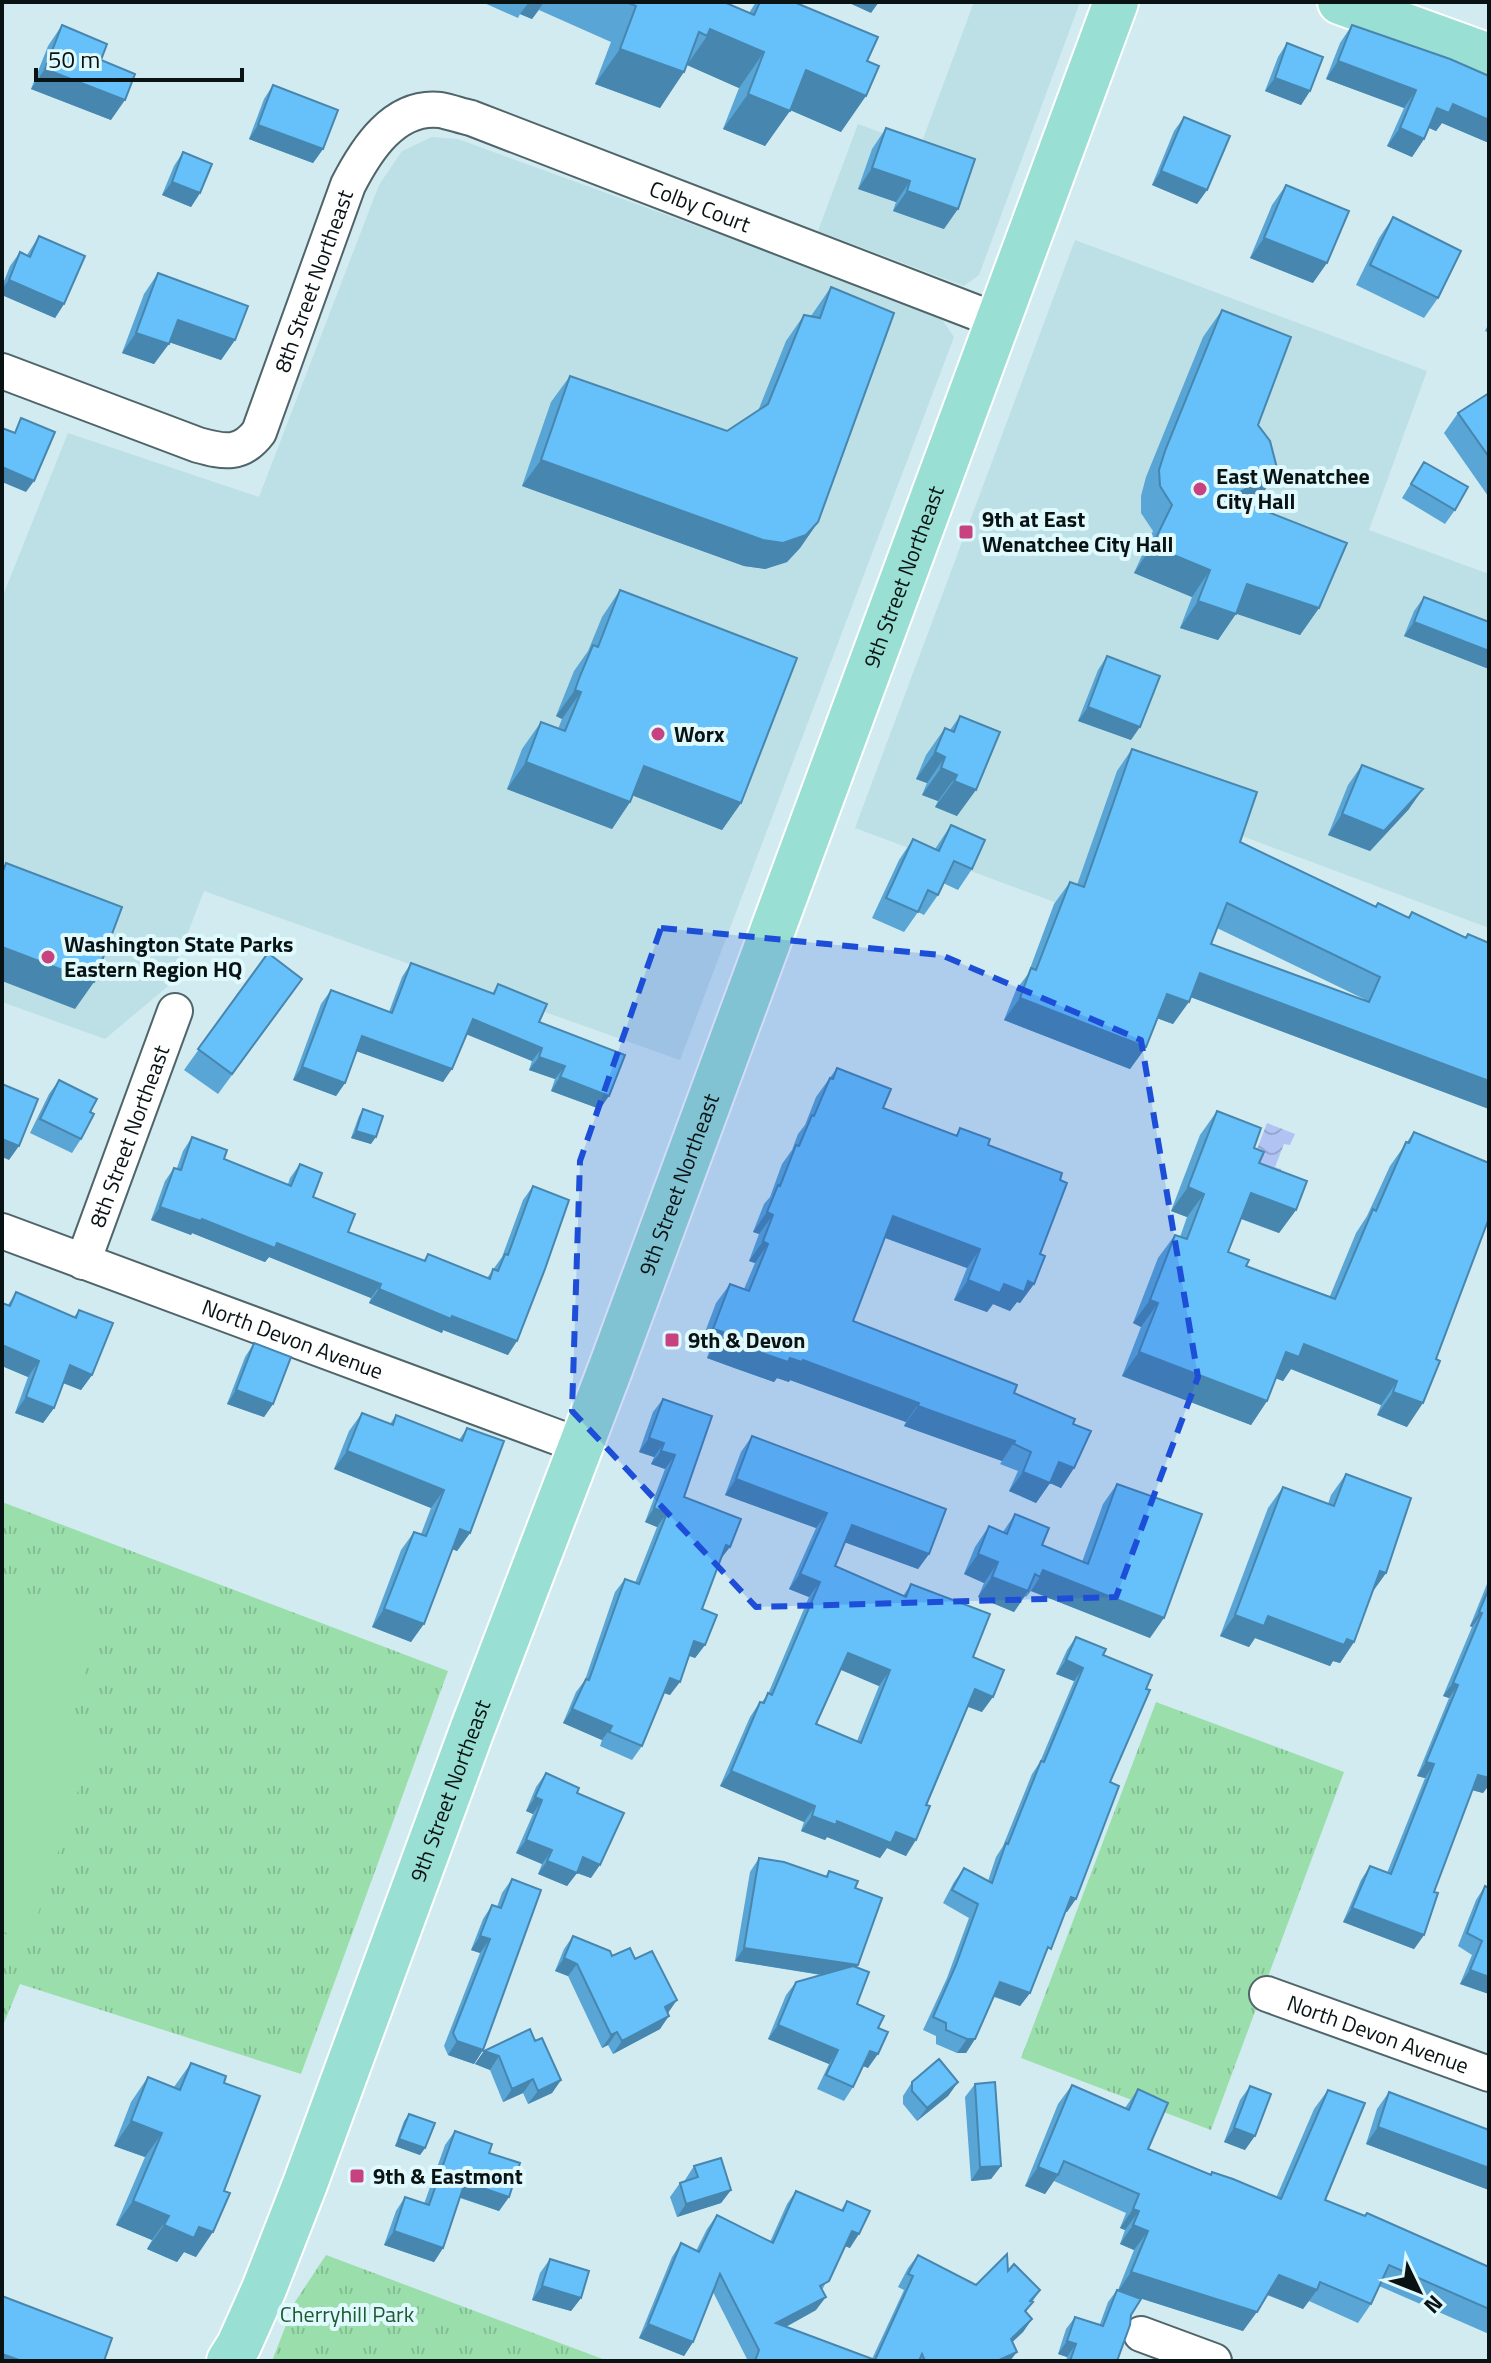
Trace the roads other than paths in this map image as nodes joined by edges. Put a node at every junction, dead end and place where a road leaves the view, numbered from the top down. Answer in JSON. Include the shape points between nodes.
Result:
{"nodes":[{"id":1,"x":1116,"y":2,"type":"edge"},
{"id":2,"x":1340,"y":2,"type":"edge"},
{"id":3,"x":1489,"y":56,"type":"edge"},
{"id":4,"x":400,"y":120,"type":"joint"},
{"id":5,"x":998,"y":321,"type":"junction"},
{"id":6,"x":2,"y":371,"type":"edge"},
{"id":7,"x":175,"y":1011,"type":"dead end"},
{"id":8,"x":2,"y":1231,"type":"edge"},
{"id":9,"x":83,"y":1262,"type":"junction"},
{"id":10,"x":581,"y":1446,"type":"junction"},
{"id":11,"x":1267,"y":1994,"type":"dead end"},
{"id":12,"x":1489,"y":2074,"type":"edge"},
{"id":13,"x":1141,"y":2334,"type":"dead end"},
{"id":14,"x":229,"y":2361,"type":"edge"},
{"id":15,"x":1214,"y":2361,"type":"edge"}],
"edges":[{"from":1,"to":5,"type":"main road","name":"9th Street Northeast"},
{"from":2,"to":3,"type":"main road"},
{"from":4,"to":5,"type":"street","name":"Colby Court","via":[[439,110],[471,118]]},
{"from":4,"to":6,"type":"street","name":"8th Street Northeast","via":[[378,136],[348,185],[268,410],[259,432],[241,449],[198,445]]},
{"from":5,"to":10,"type":"main road","name":"9th Street Northeast"},
{"from":7,"to":9,"type":"street","name":"8th Street Northeast"},
{"from":8,"to":9,"type":"street","name":"North Devon Avenue"},
{"from":9,"to":10,"type":"street","name":"North Devon Avenue"},
{"from":10,"to":14,"type":"main road","name":"9th Street Northeast","via":[[282,2244]]},
{"from":11,"to":12,"type":"street","name":"North Devon Avenue"},
{"from":13,"to":15,"type":"street"}]}
